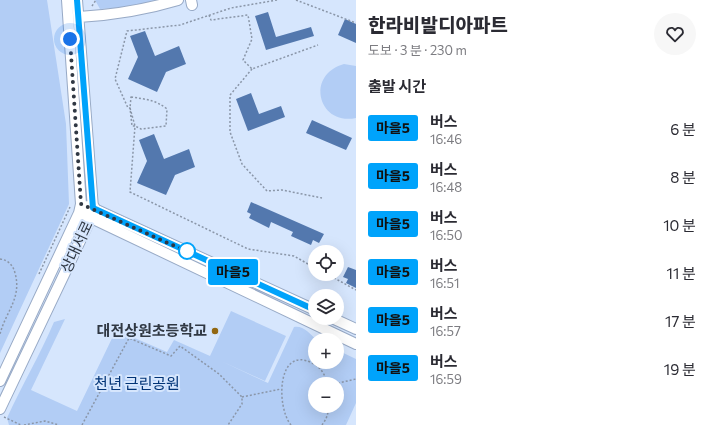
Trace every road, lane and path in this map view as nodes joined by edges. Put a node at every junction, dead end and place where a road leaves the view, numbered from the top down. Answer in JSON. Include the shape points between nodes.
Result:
{"nodes":[{"id":1,"x":67,"y":0,"type":"edge"},
{"id":2,"x":77,"y":0,"type":"edge"},
{"id":3,"x":96,"y":0,"type":"edge"},
{"id":4,"x":178,"y":0,"type":"edge"},
{"id":5,"x":277,"y":0,"type":"edge"},
{"id":6,"x":296,"y":0,"type":"edge"},
{"id":7,"x":92,"y":6,"type":"dead end"},
{"id":8,"x":209,"y":15,"type":"junction"},
{"id":9,"x":79,"y":17,"type":"junction"},
{"id":10,"x":356,"y":23,"type":"edge"},
{"id":11,"x":318,"y":45,"type":"dead end"},
{"id":12,"x":252,"y":70,"type":"junction"},
{"id":13,"x":130,"y":108,"type":"junction"},
{"id":14,"x":136,"y":126,"type":"junction"},
{"id":15,"x":322,"y":198,"type":"dead end"},
{"id":16,"x":83,"y":210,"type":"junction"},
{"id":17,"x":0,"y":259,"type":"edge"},
{"id":18,"x":308,"y":264,"type":"edge"},
{"id":19,"x":39,"y":275,"type":"dead end"},
{"id":20,"x":340,"y":281,"type":"edge"},
{"id":21,"x":356,"y":290,"type":"edge"},
{"id":22,"x":308,"y":307,"type":"edge"},
{"id":23,"x":344,"y":324,"type":"edge"},
{"id":24,"x":356,"y":329,"type":"edge"},
{"id":25,"x":0,"y":334,"type":"edge"},
{"id":26,"x":356,"y":344,"type":"edge"},
{"id":27,"x":324,"y":377,"type":"edge"},
{"id":28,"x":356,"y":379,"type":"edge"},
{"id":29,"x":0,"y":382,"type":"edge"},
{"id":30,"x":344,"y":382,"type":"edge"},
{"id":31,"x":281,"y":390,"type":"junction"},
{"id":32,"x":242,"y":397,"type":"junction"},
{"id":33,"x":0,"y":412,"type":"edge"},
{"id":34,"x":328,"y":413,"type":"edge"},
{"id":35,"x":21,"y":425,"type":"edge"},
{"id":36,"x":24,"y":425,"type":"edge"},
{"id":37,"x":58,"y":425,"type":"edge"},
{"id":38,"x":82,"y":425,"type":"edge"},
{"id":39,"x":228,"y":425,"type":"edge"},
{"id":40,"x":291,"y":425,"type":"edge"},
{"id":41,"x":322,"y":425,"type":"edge"}],
"edges":[{"from":1,"to":16,"type":"street","name":"상대서로"},
{"from":2,"to":9,"type":"street","name":"상대서로"},
{"from":3,"to":7,"type":"path"},
{"from":4,"to":9,"type":"street","via":[[134,12]]},
{"from":5,"to":8,"type":"path","via":[[231,8]]},
{"from":6,"to":10,"type":"path"},
{"from":8,"to":12,"type":"path","via":[[211,20],[248,15],[252,39],[243,60]]},
{"from":8,"to":13,"type":"path","via":[[180,25],[127,31],[115,79]]},
{"from":9,"to":16,"type":"street","name":"상대서로"},
{"from":11,"to":12,"type":"path"},
{"from":12,"to":15,"type":"path","via":[[230,95],[230,132],[242,164],[267,191],[282,190]]},
{"from":13,"to":14,"type":"path","via":[[132,126]]},
{"from":13,"to":14,"type":"path","via":[[131,98],[160,103],[167,109],[166,126],[141,129]]},
{"from":14,"to":18,"type":"path","via":[[130,192],[248,249],[294,256]]},
{"from":16,"to":19,"type":"path"},
{"from":16,"to":22,"type":"street"},
{"from":16,"to":26,"type":"street"},
{"from":16,"to":29,"type":"street","name":"상대서로"},
{"from":16,"to":33,"type":"street","name":"상대서로"},
{"from":17,"to":25,"type":"path","via":[[9,262],[14,270],[18,289]]},
{"from":20,"to":21,"type":"path"},
{"from":23,"to":24,"type":"street"},
{"from":27,"to":31,"type":"path","via":[[315,364],[296,359],[284,374]]},
{"from":28,"to":30,"type":"path"},
{"from":31,"to":32,"type":"path"},
{"from":31,"to":40,"type":"path","via":[[284,413]]},
{"from":32,"to":38,"type":"path","via":[[219,374],[180,346],[171,356],[129,338]]},
{"from":32,"to":39,"type":"path","via":[[242,404]]},
{"from":33,"to":35,"type":"path"},
{"from":34,"to":41,"type":"path"},
{"from":36,"to":37,"type":"path","via":[[45,421]]}]}
